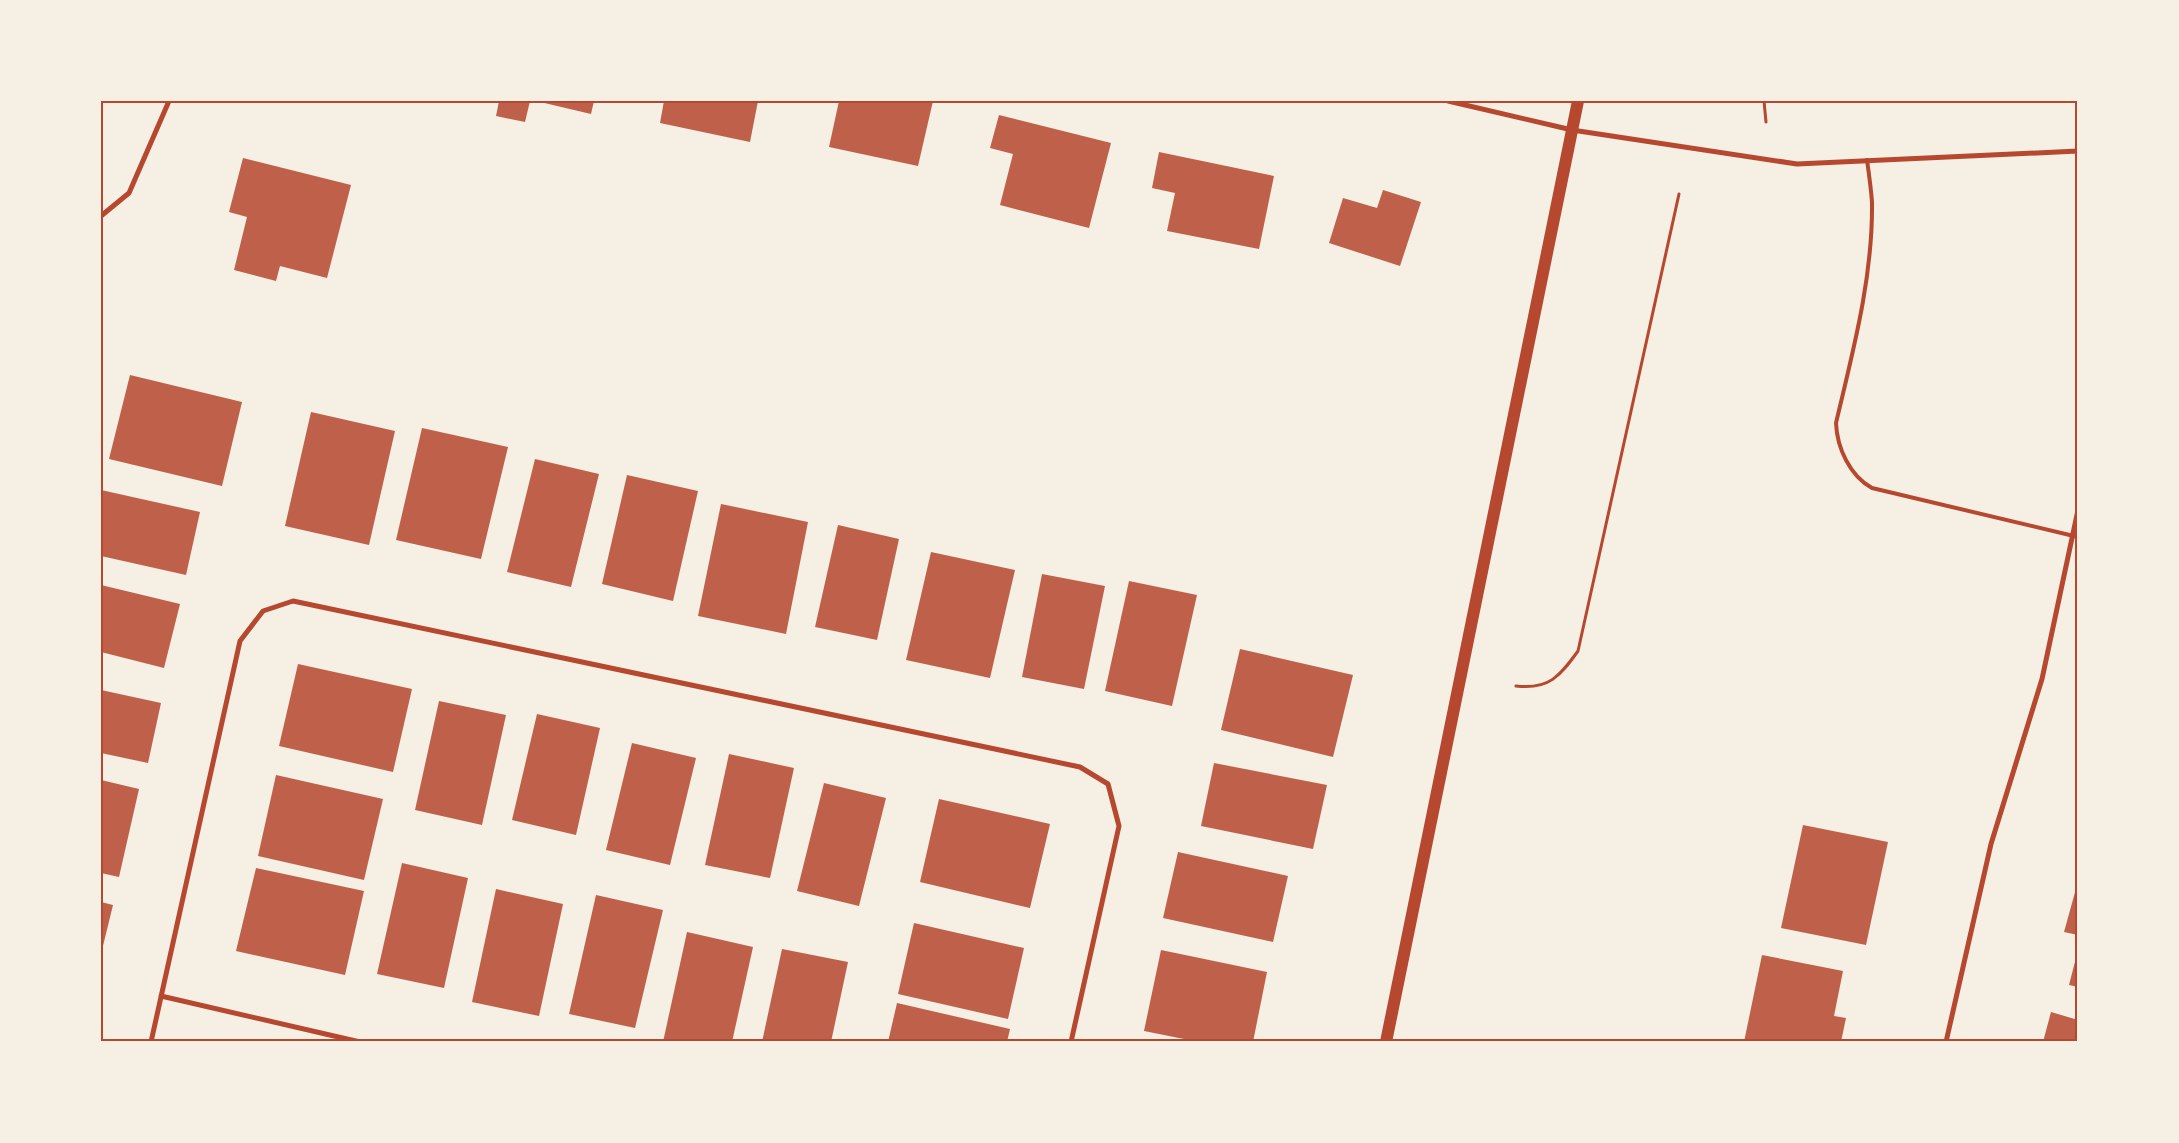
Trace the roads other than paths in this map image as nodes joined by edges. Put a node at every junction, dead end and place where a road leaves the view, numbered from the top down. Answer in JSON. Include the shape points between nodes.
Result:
{"nodes":[{"id":1,"x":169,"y":101,"type":"edge"},
{"id":2,"x":1448,"y":101,"type":"edge"},
{"id":3,"x":1578,"y":101,"type":"edge"},
{"id":4,"x":1572,"y":130,"type":"junction"},
{"id":5,"x":2078,"y":151,"type":"edge"},
{"id":6,"x":1867,"y":160,"type":"junction"},
{"id":7,"x":101,"y":216,"type":"edge"},
{"id":8,"x":2078,"y":510,"type":"edge"},
{"id":9,"x":2075,"y":537,"type":"edge"},
{"id":10,"x":161,"y":996,"type":"junction"},
{"id":11,"x":151,"y":1042,"type":"edge"},
{"id":12,"x":360,"y":1042,"type":"edge"},
{"id":13,"x":1071,"y":1042,"type":"edge"},
{"id":14,"x":1386,"y":1042,"type":"edge"},
{"id":15,"x":1946,"y":1042,"type":"edge"}],
"edges":[{"from":1,"to":7,"type":"street","via":[[128,192]]},
{"from":2,"to":4,"type":"street"},
{"from":3,"to":4,"type":"main road"},
{"from":4,"to":6,"type":"street","via":[[1797,164]]},
{"from":4,"to":14,"type":"main road"},
{"from":5,"to":6,"type":"street"},
{"from":6,"to":9,"type":"lane","via":[[1872,201],[1870,258],[1858,329],[1836,423],[1836,438],[1844,456],[1861,482],[1872,488]]},
{"from":8,"to":9,"type":"street"},
{"from":9,"to":15,"type":"street","via":[[2042,679],[1991,844]]},
{"from":10,"to":11,"type":"street"},
{"from":10,"to":12,"type":"street"},
{"from":10,"to":13,"type":"street","via":[[240,641],[263,611],[293,601],[1080,767],[1108,784],[1118,826]]}]}
